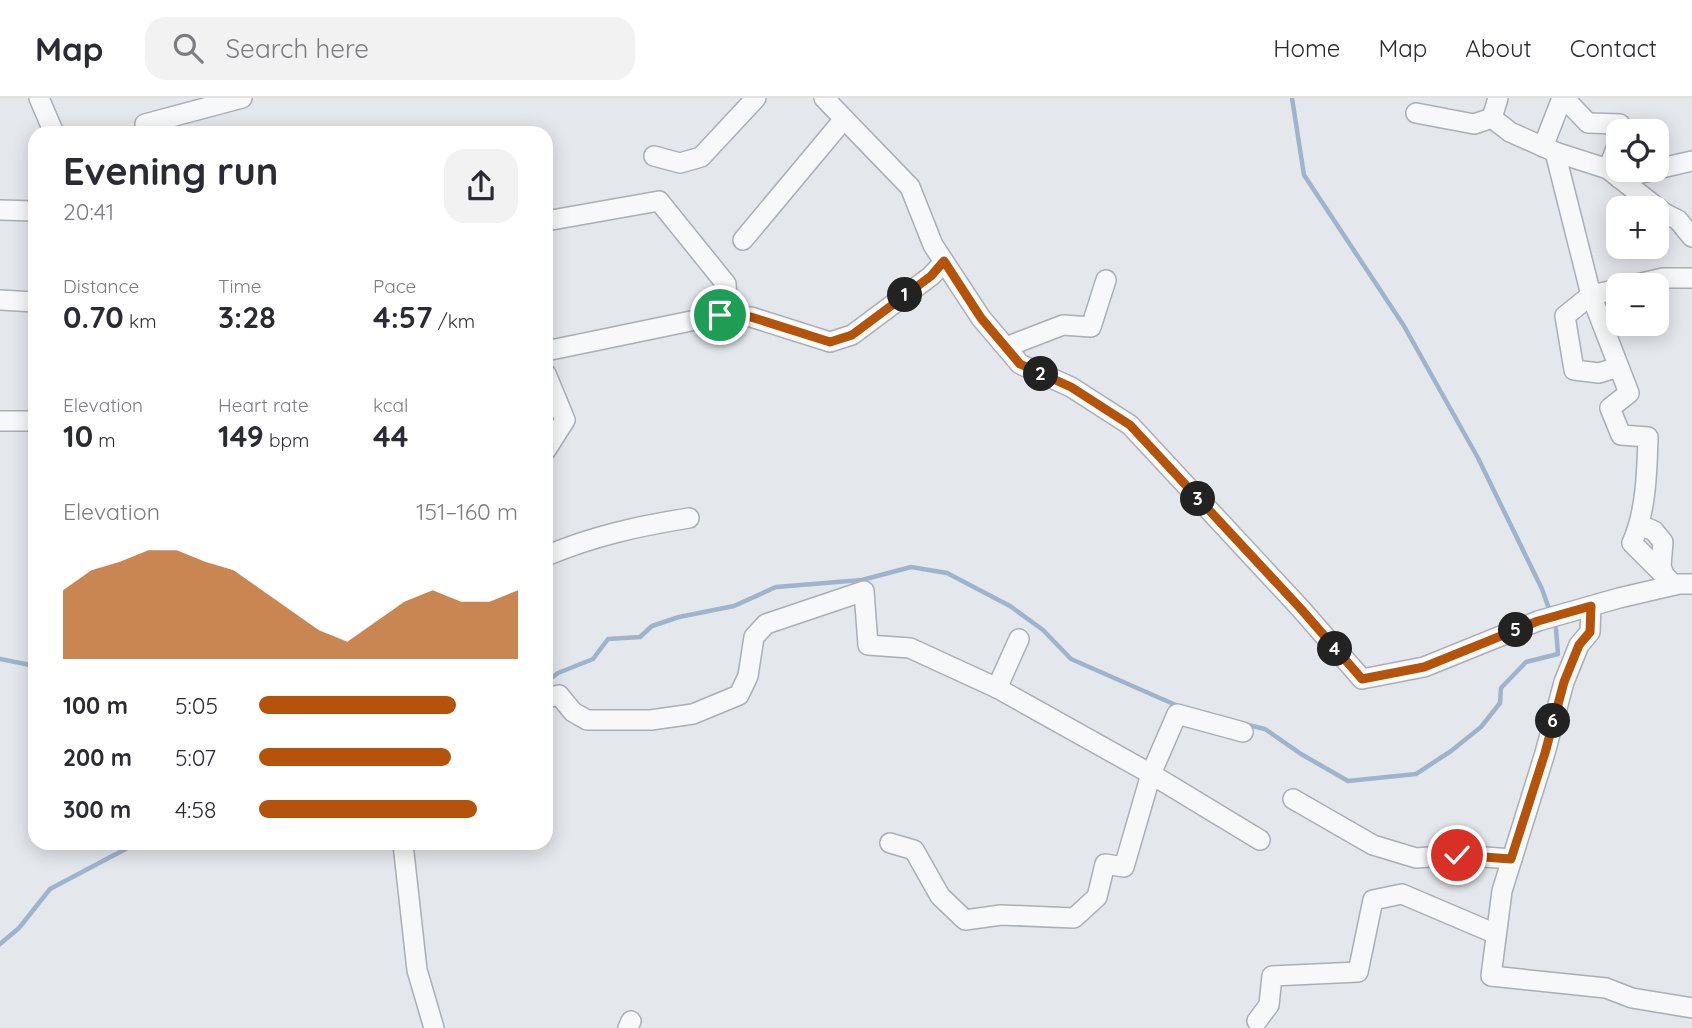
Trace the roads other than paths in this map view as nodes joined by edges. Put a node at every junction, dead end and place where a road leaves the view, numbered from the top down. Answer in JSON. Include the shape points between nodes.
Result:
{"nodes":[{"id":1,"x":39,"y":98,"type":"edge"},
{"id":2,"x":242,"y":98,"type":"edge"},
{"id":3,"x":756,"y":98,"type":"edge"},
{"id":4,"x":824,"y":98,"type":"edge"},
{"id":5,"x":1498,"y":98,"type":"edge"},
{"id":6,"x":1563,"y":98,"type":"edge"},
{"id":7,"x":1416,"y":113,"type":"dead end"},
{"id":8,"x":1492,"y":118,"type":"junction"},
{"id":9,"x":844,"y":119,"type":"junction"},
{"id":10,"x":1606,"y":124,"type":"edge"},
{"id":11,"x":51,"y":126,"type":"edge"},
{"id":12,"x":146,"y":126,"type":"edge"},
{"id":13,"x":1549,"y":150,"type":"junction"},
{"id":14,"x":654,"y":156,"type":"dead end"},
{"id":15,"x":1692,"y":162,"type":"edge"},
{"id":16,"x":1669,"y":166,"type":"edge"},
{"id":17,"x":1606,"y":170,"type":"edge"},
{"id":18,"x":1625,"y":182,"type":"edge"},
{"id":19,"x":0,"y":210,"type":"edge"},
{"id":20,"x":28,"y":211,"type":"edge"},
{"id":21,"x":553,"y":220,"type":"edge"},
{"id":22,"x":1692,"y":237,"type":"edge"},
{"id":23,"x":743,"y":240,"type":"dead end"},
{"id":24,"x":944,"y":261,"type":"junction"},
{"id":25,"x":1669,"y":278,"type":"edge"},
{"id":26,"x":1692,"y":278,"type":"edge"},
{"id":27,"x":1106,"y":280,"type":"dead end"},
{"id":28,"x":1606,"y":292,"type":"edge"},
{"id":29,"x":1591,"y":295,"type":"junction"},
{"id":30,"x":0,"y":300,"type":"edge"},
{"id":31,"x":28,"y":302,"type":"edge"},
{"id":32,"x":728,"y":316,"type":"junction"},
{"id":33,"x":1006,"y":347,"type":"junction"},
{"id":34,"x":553,"y":350,"type":"edge"},
{"id":35,"x":1618,"y":367,"type":"junction"},
{"id":36,"x":553,"y":391,"type":"edge"},
{"id":37,"x":0,"y":421,"type":"edge"},
{"id":38,"x":28,"y":421,"type":"edge"},
{"id":39,"x":553,"y":439,"type":"edge"},
{"id":40,"x":689,"y":518,"type":"dead end"},
{"id":41,"x":1643,"y":526,"type":"dead end"},
{"id":42,"x":553,"y":553,"type":"edge"},
{"id":43,"x":1677,"y":581,"type":"edge"},
{"id":44,"x":1591,"y":606,"type":"junction"},
{"id":45,"x":1019,"y":639,"type":"dead end"},
{"id":46,"x":997,"y":688,"type":"junction"},
{"id":47,"x":553,"y":696,"type":"edge"},
{"id":48,"x":1243,"y":732,"type":"dead end"},
{"id":49,"x":1151,"y":774,"type":"junction"},
{"id":50,"x":1293,"y":799,"type":"dead end"},
{"id":51,"x":1260,"y":841,"type":"dead end"},
{"id":52,"x":890,"y":843,"type":"dead end"},
{"id":53,"x":404,"y":850,"type":"edge"},
{"id":54,"x":1511,"y":859,"type":"junction"},
{"id":55,"x":1496,"y":934,"type":"junction"},
{"id":56,"x":1692,"y":1008,"type":"edge"},
{"id":57,"x":1258,"y":1021,"type":"dead end"},
{"id":58,"x":434,"y":1028,"type":"edge"}],
"edges":[{"from":1,"to":11,"type":"street"},
{"from":2,"to":12,"type":"street"},
{"from":3,"to":14,"type":"street","via":[[701,157],[680,163]]},
{"from":4,"to":9,"type":"street"},
{"from":5,"to":8,"type":"street"},
{"from":6,"to":10,"type":"street","via":[[1588,123]]},
{"from":6,"to":13,"type":"street"},
{"from":7,"to":8,"type":"street","via":[[1474,124]]},
{"from":8,"to":13,"type":"street"},
{"from":9,"to":23,"type":"street"},
{"from":9,"to":24,"type":"street","via":[[910,187]]},
{"from":13,"to":17,"type":"street"},
{"from":13,"to":29,"type":"street"},
{"from":15,"to":16,"type":"street"},
{"from":18,"to":22,"type":"street","via":[[1678,220]]},
{"from":19,"to":20,"type":"street"},
{"from":21,"to":32,"type":"street","via":[[659,201],[726,284]]},
{"from":24,"to":32,"type":"street","via":[[931,276],[852,335],[830,342],[751,317]]},
{"from":24,"to":33,"type":"street"},
{"from":25,"to":26,"type":"street"},
{"from":27,"to":33,"type":"street","via":[[1091,327],[1063,326]]},
{"from":28,"to":29,"type":"street"},
{"from":29,"to":35,"type":"street"},
{"from":29,"to":35,"type":"street","via":[[1565,316],[1574,370],[1599,373]]},
{"from":30,"to":31,"type":"street"},
{"from":32,"to":34,"type":"street"},
{"from":33,"to":44,"type":"street","via":[[1020,364],[1071,387],[1130,425],[1362,679],[1424,667],[1538,621]]},
{"from":35,"to":43,"type":"street","via":[[1629,393],[1610,408],[1621,435],[1648,437],[1646,485],[1632,543]]},
{"from":36,"to":39,"type":"street","via":[[565,420]]},
{"from":37,"to":38,"type":"street"},
{"from":40,"to":42,"type":"street","via":[[623,529]]},
{"from":41,"to":43,"type":"street","via":[[1663,541],[1661,566]]},
{"from":43,"to":44,"type":"street"},
{"from":44,"to":54,"type":"street","via":[[1590,632],[1579,645],[1564,682]]},
{"from":45,"to":46,"type":"street"},
{"from":46,"to":47,"type":"street","via":[[910,648],[868,645],[864,591],[766,624],[754,636],[748,676],[739,695],[693,714],[651,720],[587,720],[559,695]]},
{"from":46,"to":49,"type":"street"},
{"from":48,"to":49,"type":"street","via":[[1177,714]]},
{"from":49,"to":51,"type":"street"},
{"from":49,"to":52,"type":"street","via":[[1124,867],[1105,864],[1097,897],[1074,918],[1001,915],[965,920],[940,896],[914,850]]},
{"from":50,"to":54,"type":"street","via":[[1373,845],[1416,858]]},
{"from":53,"to":58,"type":"street","via":[[417,970]]},
{"from":54,"to":55,"type":"street"},
{"from":55,"to":56,"type":"street","via":[[1491,976],[1606,988],[1632,998]]},
{"from":55,"to":57,"type":"street","via":[[1402,894],[1373,900],[1358,972],[1272,976],[1269,1005]]}]}
